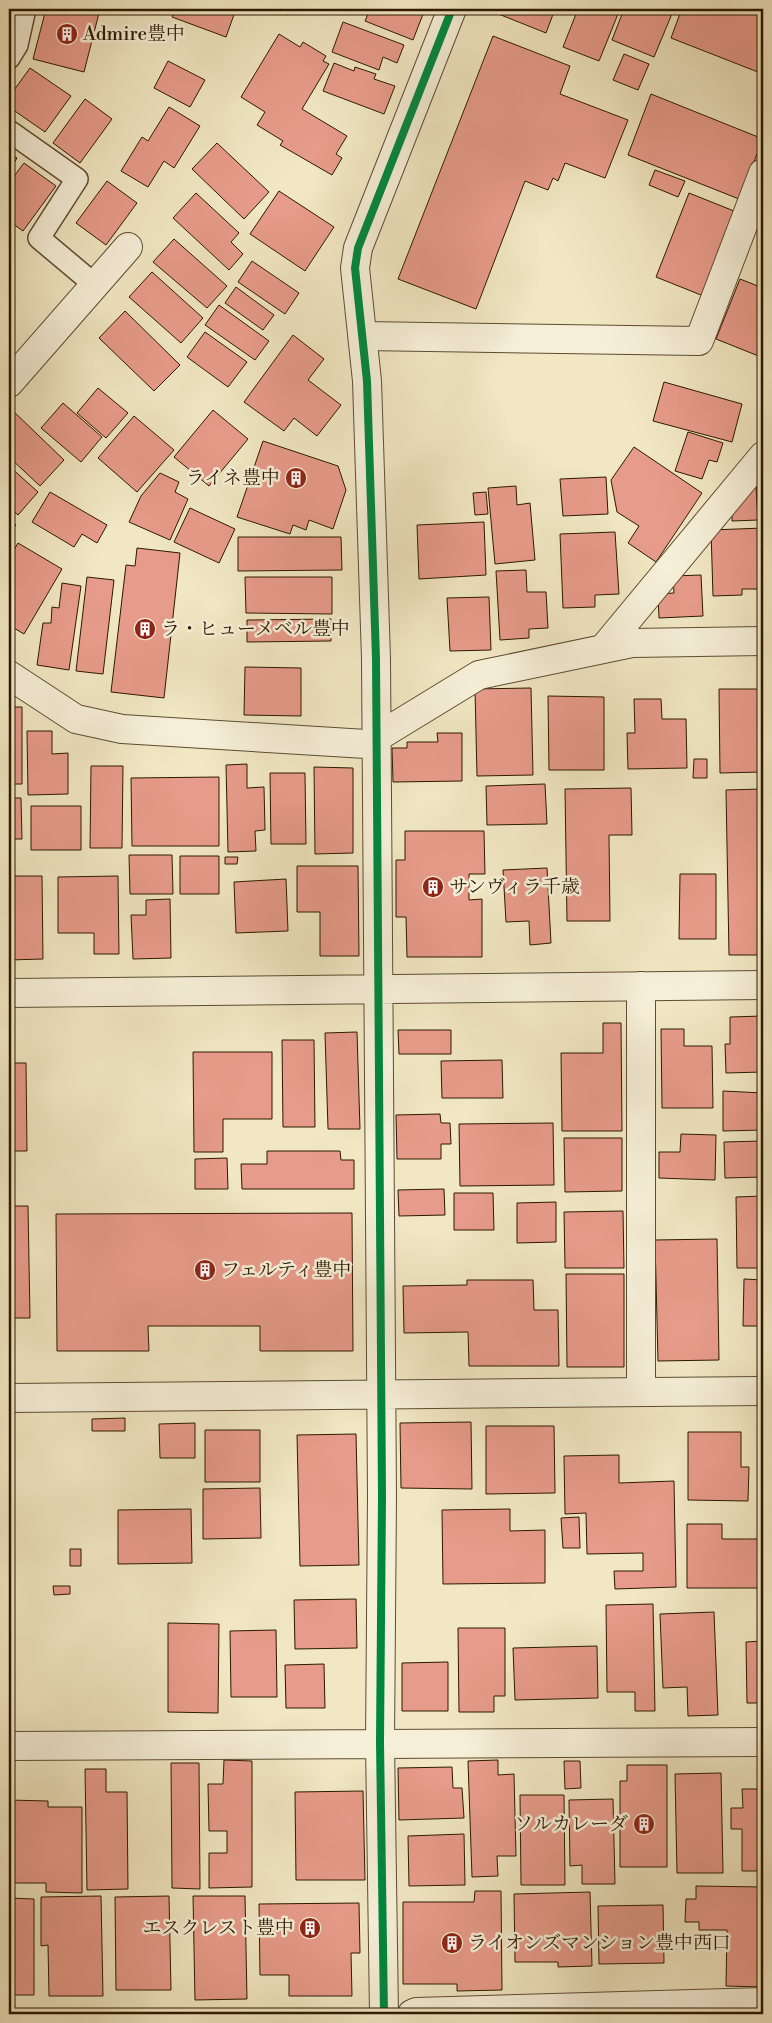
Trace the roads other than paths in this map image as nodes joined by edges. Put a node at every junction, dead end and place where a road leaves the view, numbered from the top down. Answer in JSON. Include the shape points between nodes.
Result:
{"nodes":[{"id":1,"x":25,"y":9,"type":"edge"},
{"id":2,"x":452,"y":9,"type":"edge"},
{"id":3,"x":9,"y":58,"type":"edge"},
{"id":4,"x":9,"y":131,"type":"edge"},
{"id":5,"x":763,"y":173,"type":"edge"},
{"id":6,"x":128,"y":247,"type":"dead end"},
{"id":7,"x":95,"y":285,"type":"junction"},
{"id":8,"x":363,"y":336,"type":"junction"},
{"id":9,"x":9,"y":383,"type":"edge"},
{"id":10,"x":763,"y":456,"type":"edge"},
{"id":11,"x":763,"y":641,"type":"edge"},
{"id":12,"x":603,"y":649,"type":"junction"},
{"id":13,"x":9,"y":675,"type":"edge"},
{"id":14,"x":376,"y":737,"type":"junction"},
{"id":15,"x":763,"y":985,"type":"edge"},
{"id":16,"x":641,"y":986,"type":"junction"},
{"id":17,"x":378,"y":988,"type":"junction"},
{"id":18,"x":9,"y":994,"type":"edge"},
{"id":19,"x":763,"y":1390,"type":"edge"},
{"id":20,"x":640,"y":1392,"type":"junction"},
{"id":21,"x":382,"y":1394,"type":"junction"},
{"id":22,"x":9,"y":1398,"type":"edge"},
{"id":23,"x":763,"y":1742,"type":"edge"},
{"id":24,"x":380,"y":1743,"type":"junction"},
{"id":25,"x":9,"y":1746,"type":"edge"},
{"id":26,"x":763,"y":2002,"type":"edge"},
{"id":27,"x":384,"y":2014,"type":"edge"},
{"id":28,"x":412,"y":2014,"type":"edge"}],
"edges":[{"from":1,"to":3,"type":"lane","via":[[17,45]]},
{"from":2,"to":8,"type":"street","via":[[358,248],[355,268]]},
{"from":4,"to":7,"type":"lane","via":[[77,179],[39,238]]},
{"from":5,"to":8,"type":"street","via":[[699,341]]},
{"from":6,"to":7,"type":"street"},
{"from":7,"to":9,"type":"street"},
{"from":8,"to":14,"type":"street","via":[[367,381]]},
{"from":10,"to":12,"type":"street"},
{"from":11,"to":12,"type":"street","via":[[632,643]]},
{"from":12,"to":14,"type":"street","via":[[479,675]]},
{"from":13,"to":14,"type":"street","via":[[76,719],[122,730],[366,744]]},
{"from":14,"to":17,"type":"street"},
{"from":15,"to":16,"type":"street"},
{"from":16,"to":17,"type":"street"},
{"from":16,"to":20,"type":"street"},
{"from":17,"to":18,"type":"street"},
{"from":17,"to":21,"type":"street"},
{"from":19,"to":20,"type":"street"},
{"from":20,"to":21,"type":"street"},
{"from":21,"to":22,"type":"street"},
{"from":21,"to":24,"type":"street"},
{"from":23,"to":24,"type":"street"},
{"from":24,"to":25,"type":"street"},
{"from":24,"to":27,"type":"street"},
{"from":26,"to":28,"type":"street"}]}
